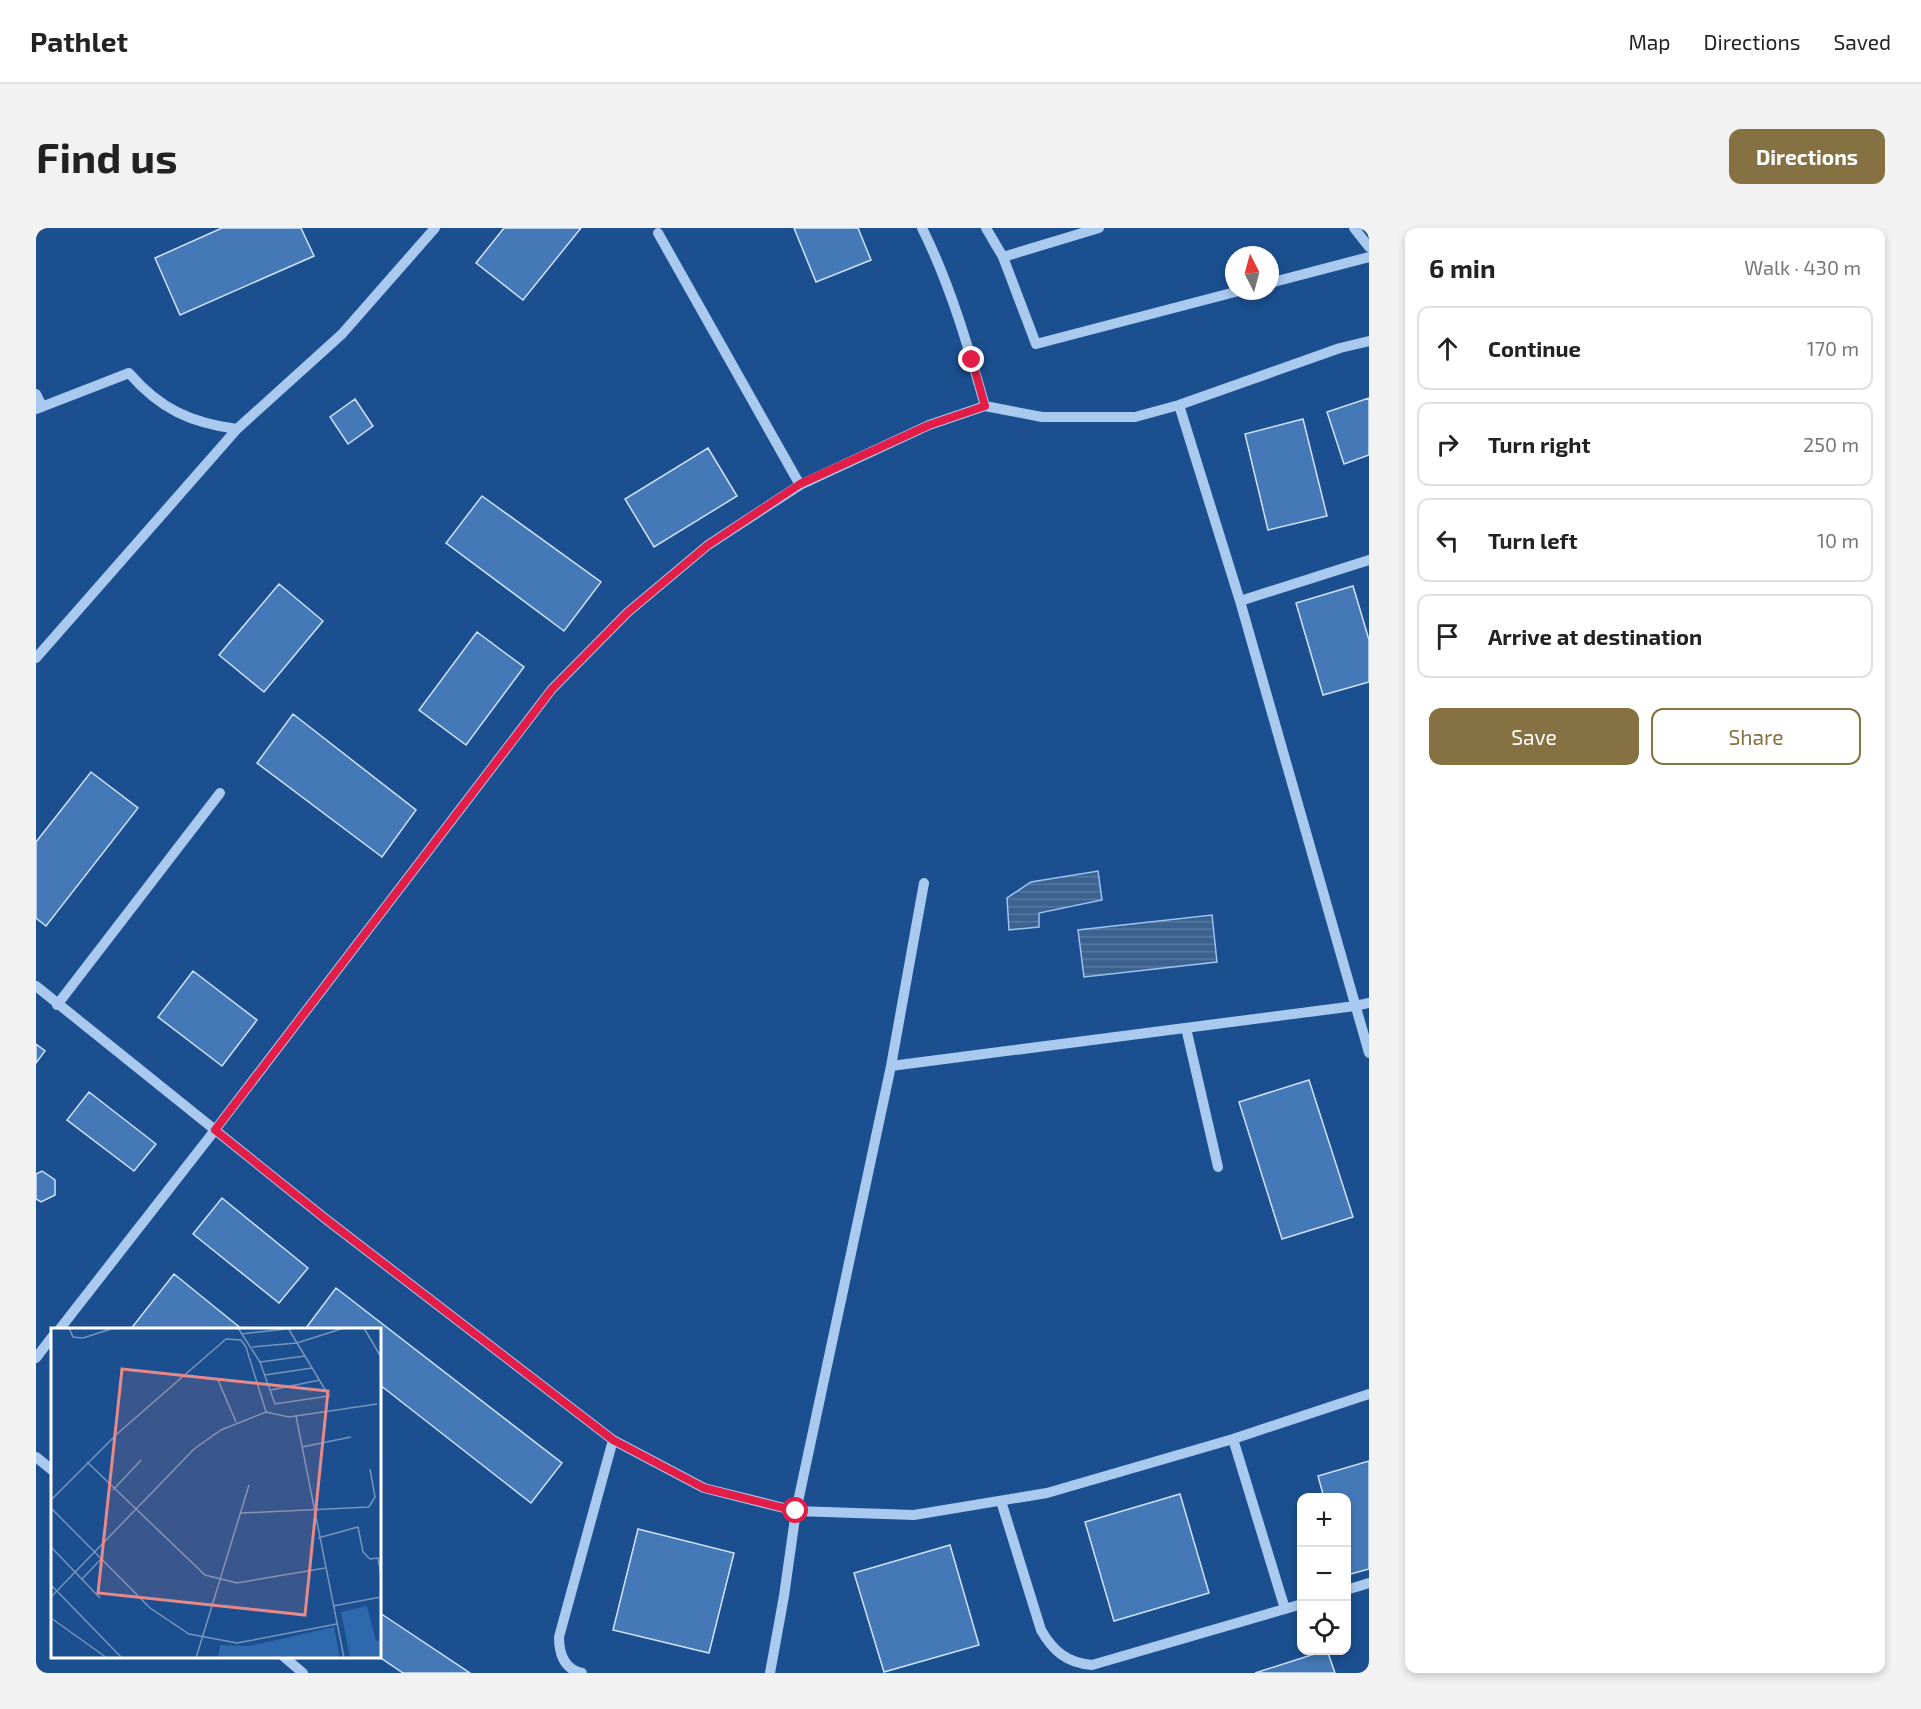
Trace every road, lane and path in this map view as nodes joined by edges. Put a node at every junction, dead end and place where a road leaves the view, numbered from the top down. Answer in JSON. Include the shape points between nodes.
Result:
{"nodes":[{"id":1,"x":435,"y":228,"type":"edge"},
{"id":2,"x":922,"y":228,"type":"edge"},
{"id":3,"x":986,"y":228,"type":"edge"},
{"id":4,"x":1099,"y":228,"type":"edge"},
{"id":5,"x":1354,"y":228,"type":"edge"},
{"id":6,"x":658,"y":233,"type":"dead end"},
{"id":7,"x":1369,"y":248,"type":"edge"},
{"id":8,"x":1003,"y":257,"type":"junction"},
{"id":9,"x":1369,"y":257,"type":"edge"},
{"id":10,"x":1279,"y":281,"type":"edge"},
{"id":11,"x":1225,"y":295,"type":"edge"},
{"id":12,"x":1369,"y":340,"type":"edge"},
{"id":13,"x":36,"y":394,"type":"edge"},
{"id":14,"x":1179,"y":405,"type":"junction"},
{"id":15,"x":985,"y":406,"type":"junction"},
{"id":16,"x":39,"y":407,"type":"edge"},
{"id":17,"x":237,"y":429,"type":"junction"},
{"id":18,"x":800,"y":484,"type":"junction"},
{"id":19,"x":1369,"y":560,"type":"edge"},
{"id":20,"x":1240,"y":601,"type":"junction"},
{"id":21,"x":36,"y":658,"type":"edge"},
{"id":22,"x":220,"y":793,"type":"dead end"},
{"id":23,"x":924,"y":883,"type":"dead end"},
{"id":24,"x":36,"y":986,"type":"edge"},
{"id":25,"x":1369,"y":1003,"type":"edge"},
{"id":26,"x":57,"y":1005,"type":"junction"},
{"id":27,"x":1355,"y":1006,"type":"junction"},
{"id":28,"x":1186,"y":1028,"type":"junction"},
{"id":29,"x":1369,"y":1053,"type":"edge"},
{"id":30,"x":891,"y":1066,"type":"junction"},
{"id":31,"x":215,"y":1130,"type":"junction"},
{"id":32,"x":1218,"y":1167,"type":"dead end"},
{"id":33,"x":59,"y":1328,"type":"edge"},
{"id":34,"x":51,"y":1338,"type":"edge"},
{"id":35,"x":36,"y":1358,"type":"edge"},
{"id":36,"x":1369,"y":1394,"type":"edge"},
{"id":37,"x":1233,"y":1438,"type":"junction"},
{"id":38,"x":613,"y":1440,"type":"junction"},
{"id":39,"x":36,"y":1456,"type":"edge"},
{"id":40,"x":51,"y":1469,"type":"edge"},
{"id":41,"x":1001,"y":1501,"type":"junction"},
{"id":42,"x":796,"y":1511,"type":"junction"},
{"id":43,"x":1369,"y":1583,"type":"edge"},
{"id":44,"x":1351,"y":1589,"type":"edge"},
{"id":45,"x":1297,"y":1605,"type":"edge"},
{"id":46,"x":1285,"y":1608,"type":"junction"},
{"id":47,"x":284,"y":1658,"type":"edge"},
{"id":48,"x":303,"y":1673,"type":"edge"},
{"id":49,"x":582,"y":1673,"type":"edge"},
{"id":50,"x":770,"y":1673,"type":"edge"}],
"edges":[{"from":1,"to":17,"type":"street","via":[[342,334]]},
{"from":2,"to":15,"type":"street","via":[[942,274]]},
{"from":3,"to":8,"type":"street"},
{"from":4,"to":8,"type":"street"},
{"from":5,"to":7,"type":"street"},
{"from":6,"to":18,"type":"street"},
{"from":8,"to":11,"type":"street","via":[[1036,344]]},
{"from":9,"to":10,"type":"street"},
{"from":12,"to":14,"type":"street"},
{"from":13,"to":16,"type":"street"},
{"from":14,"to":15,"type":"street","via":[[1135,417],[1042,417]]},
{"from":14,"to":20,"type":"street"},
{"from":15,"to":18,"type":"street","via":[[929,425]]},
{"from":16,"to":17,"type":"street","via":[[129,373],[144,391],[178,414]]},
{"from":17,"to":21,"type":"street"},
{"from":18,"to":31,"type":"street","via":[[708,545],[628,612],[552,689]]},
{"from":19,"to":20,"type":"street"},
{"from":20,"to":27,"type":"street"},
{"from":22,"to":26,"type":"street"},
{"from":23,"to":30,"type":"street"},
{"from":24,"to":26,"type":"street"},
{"from":25,"to":27,"type":"street"},
{"from":26,"to":31,"type":"street"},
{"from":27,"to":28,"type":"street"},
{"from":27,"to":29,"type":"street"},
{"from":28,"to":30,"type":"street"},
{"from":28,"to":32,"type":"street"},
{"from":30,"to":42,"type":"street"},
{"from":31,"to":33,"type":"street"},
{"from":31,"to":38,"type":"street"},
{"from":34,"to":35,"type":"street"},
{"from":36,"to":37,"type":"street"},
{"from":37,"to":41,"type":"street","via":[[1047,1493]]},
{"from":37,"to":46,"type":"street"},
{"from":38,"to":42,"type":"street","via":[[704,1488]]},
{"from":38,"to":49,"type":"street","via":[[559,1637],[567,1665]]},
{"from":39,"to":40,"type":"street"},
{"from":41,"to":42,"type":"street","via":[[914,1515]]},
{"from":41,"to":46,"type":"street","via":[[1041,1630],[1053,1648],[1080,1664],[1092,1665]]},
{"from":42,"to":50,"type":"street"},
{"from":43,"to":44,"type":"street"},
{"from":45,"to":46,"type":"street"},
{"from":47,"to":48,"type":"street"}]}
